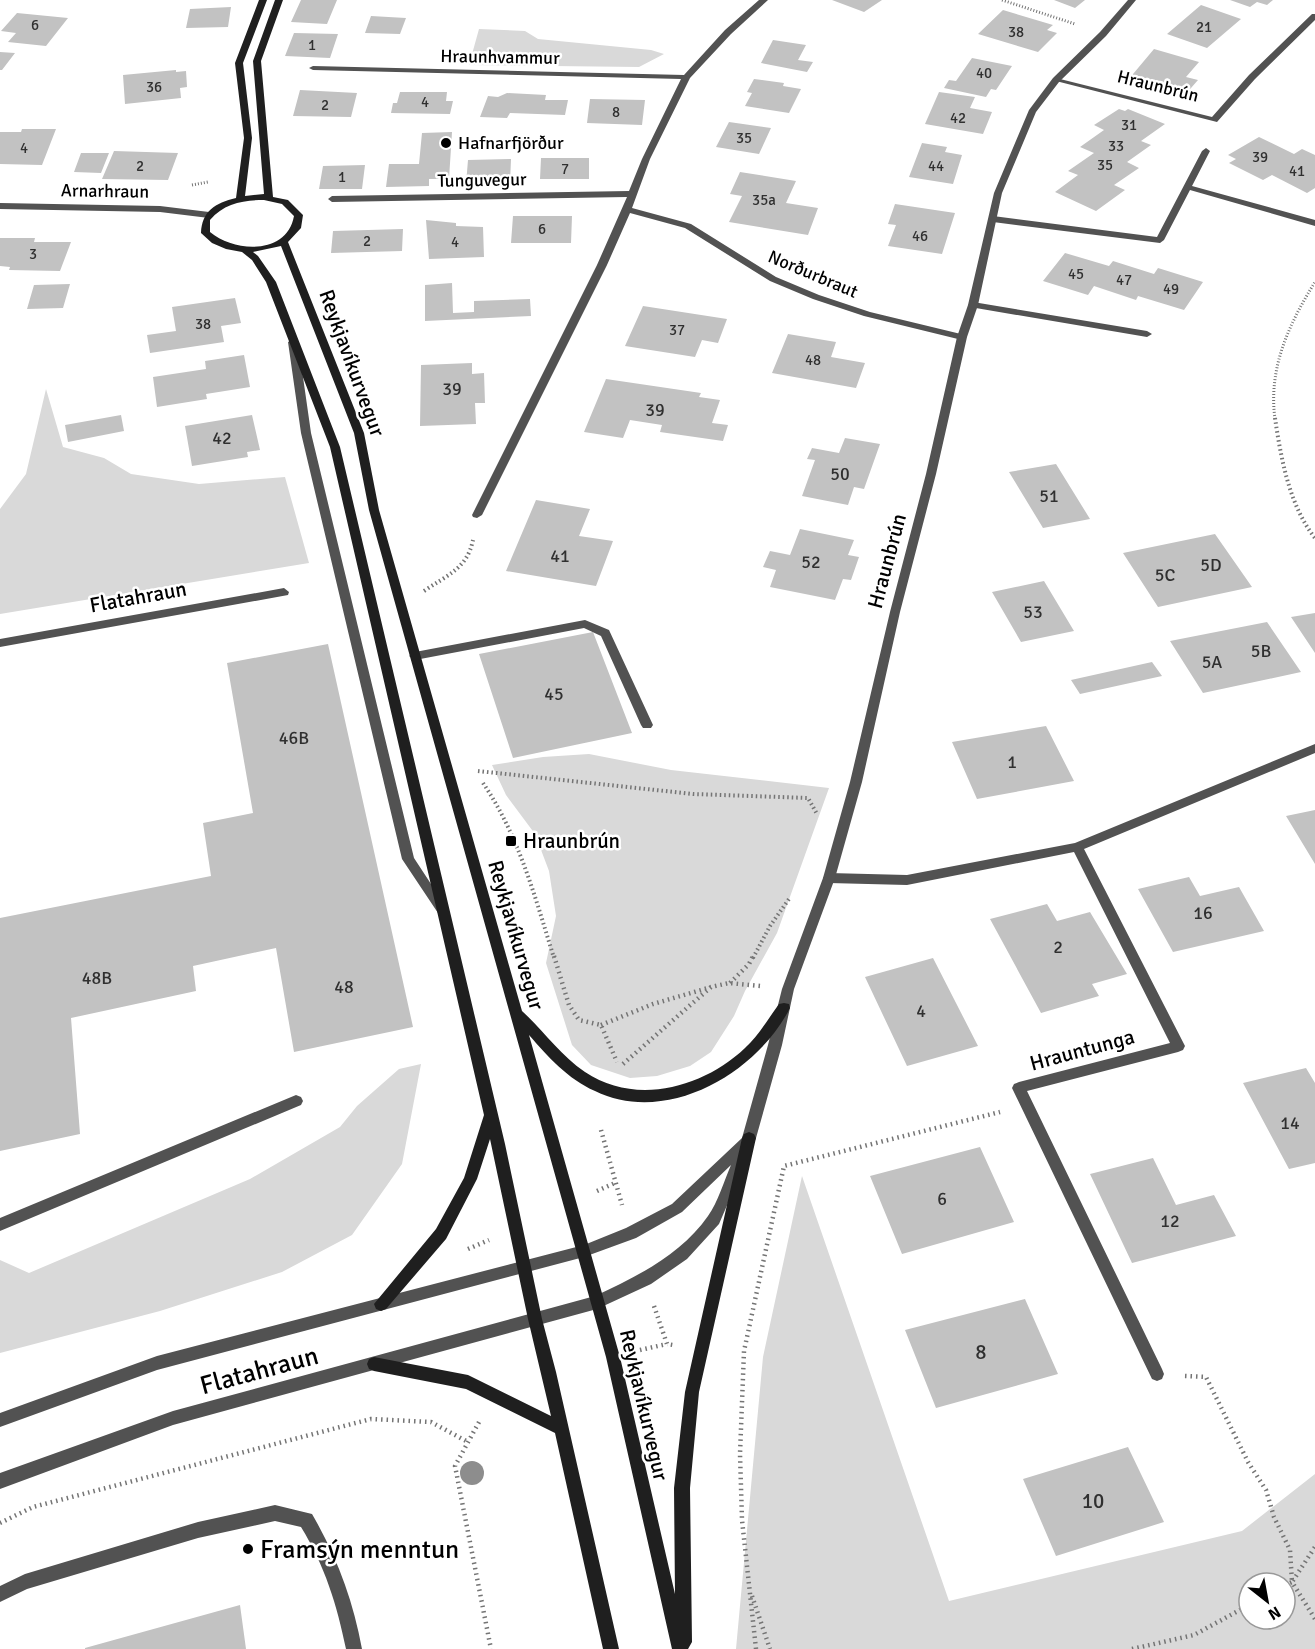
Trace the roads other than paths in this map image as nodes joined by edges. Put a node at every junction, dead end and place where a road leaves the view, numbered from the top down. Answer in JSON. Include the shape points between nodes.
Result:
{"nodes":[{"id":1,"x":263,"y":0,"type":"edge"},
{"id":2,"x":279,"y":0,"type":"edge"},
{"id":3,"x":764,"y":0,"type":"edge"},
{"id":4,"x":1132,"y":0,"type":"edge"},
{"id":5,"x":1315,"y":16,"type":"edge"},
{"id":6,"x":313,"y":68,"type":"dead end"},
{"id":7,"x":686,"y":76,"type":"junction"},
{"id":8,"x":1056,"y":80,"type":"junction"},
{"id":9,"x":1206,"y":151,"type":"dead end"},
{"id":10,"x":1188,"y":188,"type":"junction"},
{"id":11,"x":632,"y":194,"type":"junction"},
{"id":12,"x":269,"y":198,"type":"junction"},
{"id":13,"x":240,"y":199,"type":"junction"},
{"id":14,"x":332,"y":199,"type":"dead end"},
{"id":15,"x":0,"y":206,"type":"edge"},
{"id":16,"x":627,"y":209,"type":"junction"},
{"id":17,"x":209,"y":215,"type":"junction"},
{"id":18,"x":993,"y":219,"type":"junction"},
{"id":19,"x":1315,"y":223,"type":"edge"},
{"id":20,"x":283,"y":241,"type":"junction"},
{"id":21,"x":245,"y":250,"type":"junction"},
{"id":22,"x":973,"y":305,"type":"junction"},
{"id":23,"x":291,"y":334,"type":"junction"},
{"id":24,"x":1147,"y":334,"type":"dead end"},
{"id":25,"x":962,"y":337,"type":"junction"},
{"id":26,"x":477,"y":515,"type":"road end"},
{"id":27,"x":284,"y":592,"type":"dead end"},
{"id":28,"x":0,"y":643,"type":"edge"},
{"id":29,"x":415,"y":656,"type":"junction"},
{"id":30,"x":647,"y":725,"type":"dead end"},
{"id":31,"x":1315,"y":748,"type":"edge"},
{"id":32,"x":1077,"y":847,"type":"junction"},
{"id":33,"x":829,"y":878,"type":"junction"},
{"id":34,"x":444,"y":914,"type":"junction"},
{"id":35,"x":784,"y":1008,"type":"junction"},
{"id":36,"x":516,"y":1013,"type":"junction"},
{"id":37,"x":296,"y":1101,"type":"dead end"},
{"id":38,"x":491,"y":1114,"type":"junction"},
{"id":39,"x":749,"y":1138,"type":"junction"},
{"id":40,"x":0,"y":1225,"type":"edge"},
{"id":41,"x":584,"y":1251,"type":"junction"},
{"id":42,"x":526,"y":1268,"type":"junction"},
{"id":43,"x":597,"y":1302,"type":"junction"},
{"id":44,"x":381,"y":1304,"type":"junction"},
{"id":45,"x":535,"y":1319,"type":"junction"},
{"id":46,"x":374,"y":1364,"type":"junction"},
{"id":47,"x":1157,"y":1374,"type":"road end"},
{"id":48,"x":0,"y":1419,"type":"edge"},
{"id":49,"x":560,"y":1428,"type":"junction"},
{"id":50,"x":0,"y":1481,"type":"edge"},
{"id":51,"x":0,"y":1594,"type":"edge"},
{"id":52,"x":354,"y":1649,"type":"edge"},
{"id":53,"x":611,"y":1649,"type":"edge"},
{"id":54,"x":682,"y":1649,"type":"edge"}],
"edges":[{"from":1,"to":13,"type":"main road","via":[[239,63],[248,138]]},
{"from":2,"to":12,"type":"main road","via":[[257,61]]},
{"from":3,"to":7,"type":"street"},
{"from":4,"to":8,"type":"street","name":"Hraunbrún"},
{"from":5,"to":8,"type":"street","name":"Hraunbrún","via":[[1214,120]]},
{"from":6,"to":7,"type":"street","name":"Hraunhvammur"},
{"from":7,"to":11,"type":"street"},
{"from":8,"to":18,"type":"street","name":"Hraunbrún","via":[[1032,112]]},
{"from":9,"to":10,"type":"street"},
{"from":10,"to":18,"type":"street","via":[[1160,240]]},
{"from":10,"to":19,"type":"street"},
{"from":11,"to":14,"type":"street","name":"Tunguvegur"},
{"from":11,"to":16,"type":"street"},
{"from":12,"to":13,"type":"main road"},
{"from":12,"to":20,"type":"main road","via":[[285,202],[299,215],[294,233]]},
{"from":13,"to":17,"type":"main road"},
{"from":15,"to":17,"type":"street","name":"Arnarhraun","via":[[160,209]]},
{"from":16,"to":25,"type":"street","name":"Norðurbraut","via":[[688,226],[773,279],[816,297]]},
{"from":16,"to":26,"type":"street"},
{"from":17,"to":21,"type":"main road","via":[[204,226],[211,240]]},
{"from":18,"to":22,"type":"street","name":"Hraunbrún"},
{"from":20,"to":21,"type":"main road"},
{"from":20,"to":29,"type":"main road","name":"Reykjavíkurvegur","via":[[358,433],[374,510]]},
{"from":21,"to":23,"type":"main road","via":[[271,282]]},
{"from":22,"to":24,"type":"street"},
{"from":22,"to":25,"type":"street","name":"Hraunbrún"},
{"from":23,"to":34,"type":"main road","via":[[335,447]]},
{"from":23,"to":34,"type":"street","via":[[306,433],[408,859]]},
{"from":25,"to":33,"type":"street","name":"Hraunbrún","via":[[856,782]]},
{"from":27,"to":28,"type":"street","name":"Flatahraun"},
{"from":29,"to":30,"type":"street","via":[[585,624],[605,633]]},
{"from":29,"to":36,"type":"main road","name":"Reykjavíkurvegur"},
{"from":31,"to":32,"type":"street"},
{"from":32,"to":33,"type":"street","via":[[907,880]]},
{"from":32,"to":47,"type":"street","name":"Hrauntunga","via":[[1178,1046],[1019,1088]]},
{"from":33,"to":35,"type":"street","name":"Hraunbrún"},
{"from":34,"to":38,"type":"main road"},
{"from":35,"to":36,"type":"main road","via":[[745,1057],[699,1084],[655,1098],[633,1098],[581,1077]]},
{"from":35,"to":39,"type":"street","name":"Hraunbrún"},
{"from":36,"to":41,"type":"main road","name":"Reykjavíkurvegur"},
{"from":37,"to":40,"type":"street"},
{"from":38,"to":42,"type":"main road"},
{"from":38,"to":44,"type":"main road","via":[[470,1179],[441,1234]]},
{"from":39,"to":41,"type":"street","via":[[677,1208],[631,1233]]},
{"from":39,"to":43,"type":"street","name":"Hraunbrún","via":[[714,1220],[673,1260],[646,1279]]},
{"from":39,"to":54,"type":"main road","via":[[692,1392],[682,1488]]},
{"from":41,"to":42,"type":"street"},
{"from":41,"to":43,"type":"main road","name":"Reykjavíkurvegur"},
{"from":42,"to":44,"type":"street","name":"Flatahraun"},
{"from":42,"to":45,"type":"main road"},
{"from":43,"to":45,"type":"street","name":"Hraunbrún"},
{"from":43,"to":54,"type":"main road","name":"Reykjavíkurvegur"},
{"from":44,"to":48,"type":"street","name":"Flatahraun","via":[[157,1363]]},
{"from":45,"to":46,"type":"street","name":"Flatahraun"},
{"from":45,"to":49,"type":"main road"},
{"from":46,"to":49,"type":"main road","via":[[468,1382]]},
{"from":46,"to":50,"type":"street","name":"Flatahraun","via":[[173,1418]]},
{"from":49,"to":53,"type":"main road"},
{"from":51,"to":52,"type":"street","via":[[25,1582],[198,1530],[274,1513],[306,1520],[321,1542],[335,1570]]}]}
